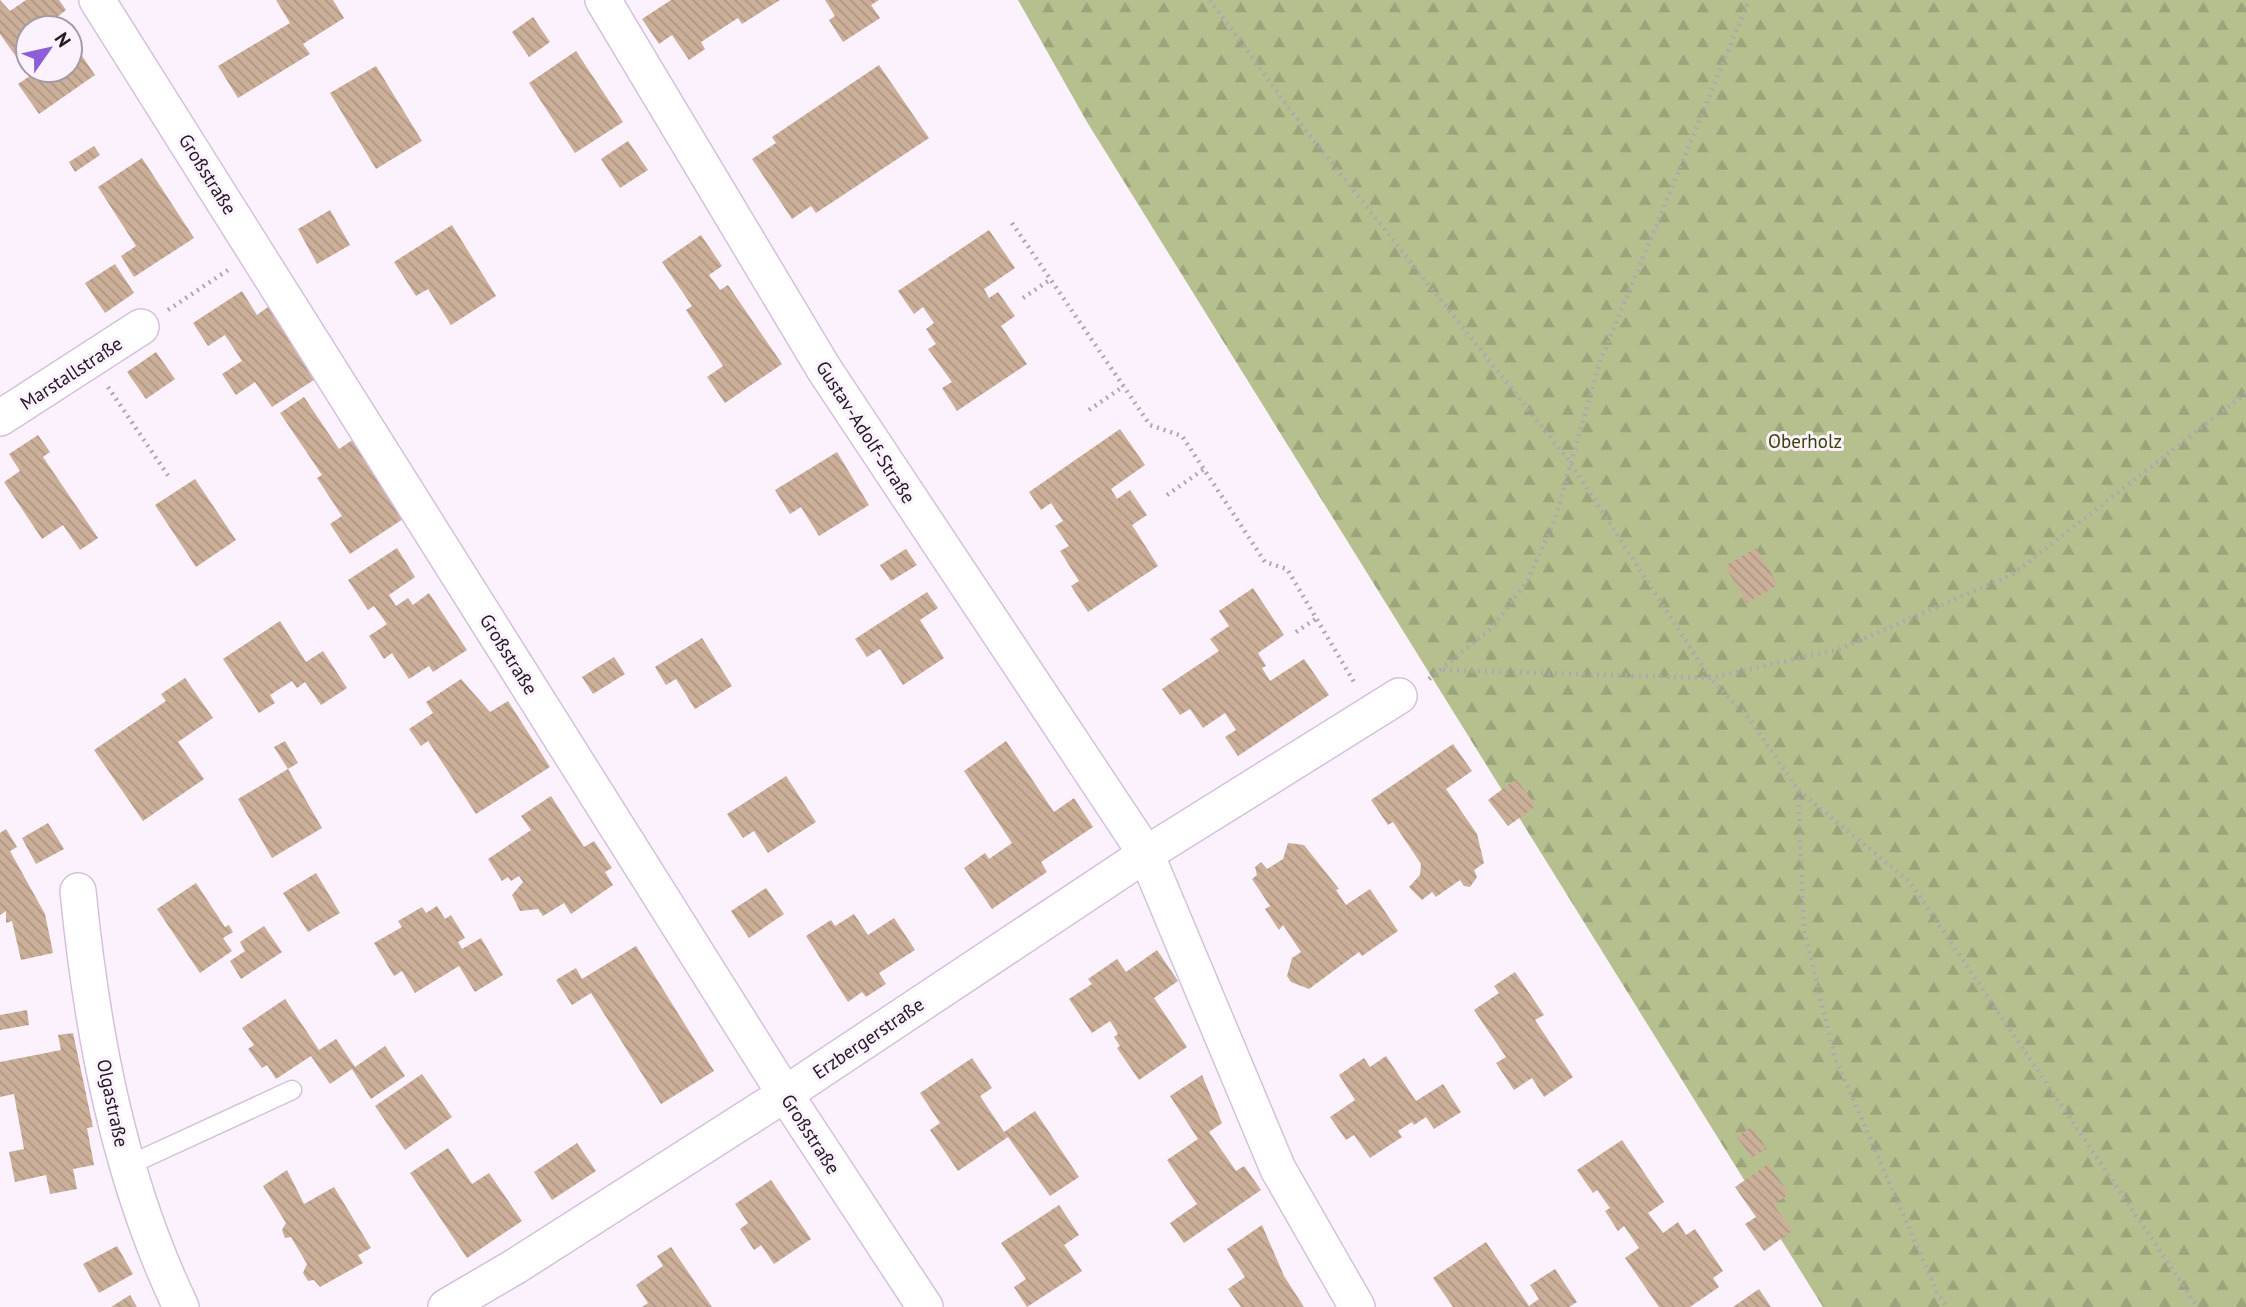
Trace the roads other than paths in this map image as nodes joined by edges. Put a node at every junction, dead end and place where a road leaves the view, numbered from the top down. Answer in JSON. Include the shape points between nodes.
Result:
{"nodes":[{"id":1,"x":97,"y":0,"type":"edge"},
{"id":2,"x":603,"y":0,"type":"edge"},
{"id":3,"x":141,"y":327,"type":"road end"},
{"id":4,"x":0,"y":418,"type":"edge"},
{"id":5,"x":1399,"y":696,"type":"road end"},
{"id":6,"x":1146,"y":854,"type":"junction"},
{"id":7,"x":78,"y":891,"type":"dead end"},
{"id":8,"x":292,"y":1090,"type":"dead end"},
{"id":9,"x":785,"y":1094,"type":"junction"},
{"id":10,"x":127,"y":1166,"type":"junction"},
{"id":11,"x":181,"y":1307,"type":"edge"},
{"id":12,"x":446,"y":1307,"type":"edge"},
{"id":13,"x":925,"y":1307,"type":"edge"},
{"id":14,"x":1357,"y":1307,"type":"edge"}],
"edges":[{"from":1,"to":9,"type":"street","name":"Großstraße"},
{"from":2,"to":6,"type":"street","name":"Gustav-Adolf-Straße","via":[[824,369]]},
{"from":3,"to":4,"type":"street","name":"Marstallstraße"},
{"from":5,"to":6,"type":"street","name":"Erzbergerstraße"},
{"from":6,"to":9,"type":"street","name":"Erzbergerstraße"},
{"from":6,"to":14,"type":"street","via":[[1278,1169]]},
{"from":7,"to":10,"type":"street","name":"Olgastraße","via":[[86,979]]},
{"from":8,"to":10,"type":"lane"},
{"from":9,"to":12,"type":"street","name":"Erzbergerstraße"},
{"from":9,"to":13,"type":"street","name":"Großstraße"},
{"from":10,"to":11,"type":"street","name":"Olgastraße","via":[[140,1210]]}]}
